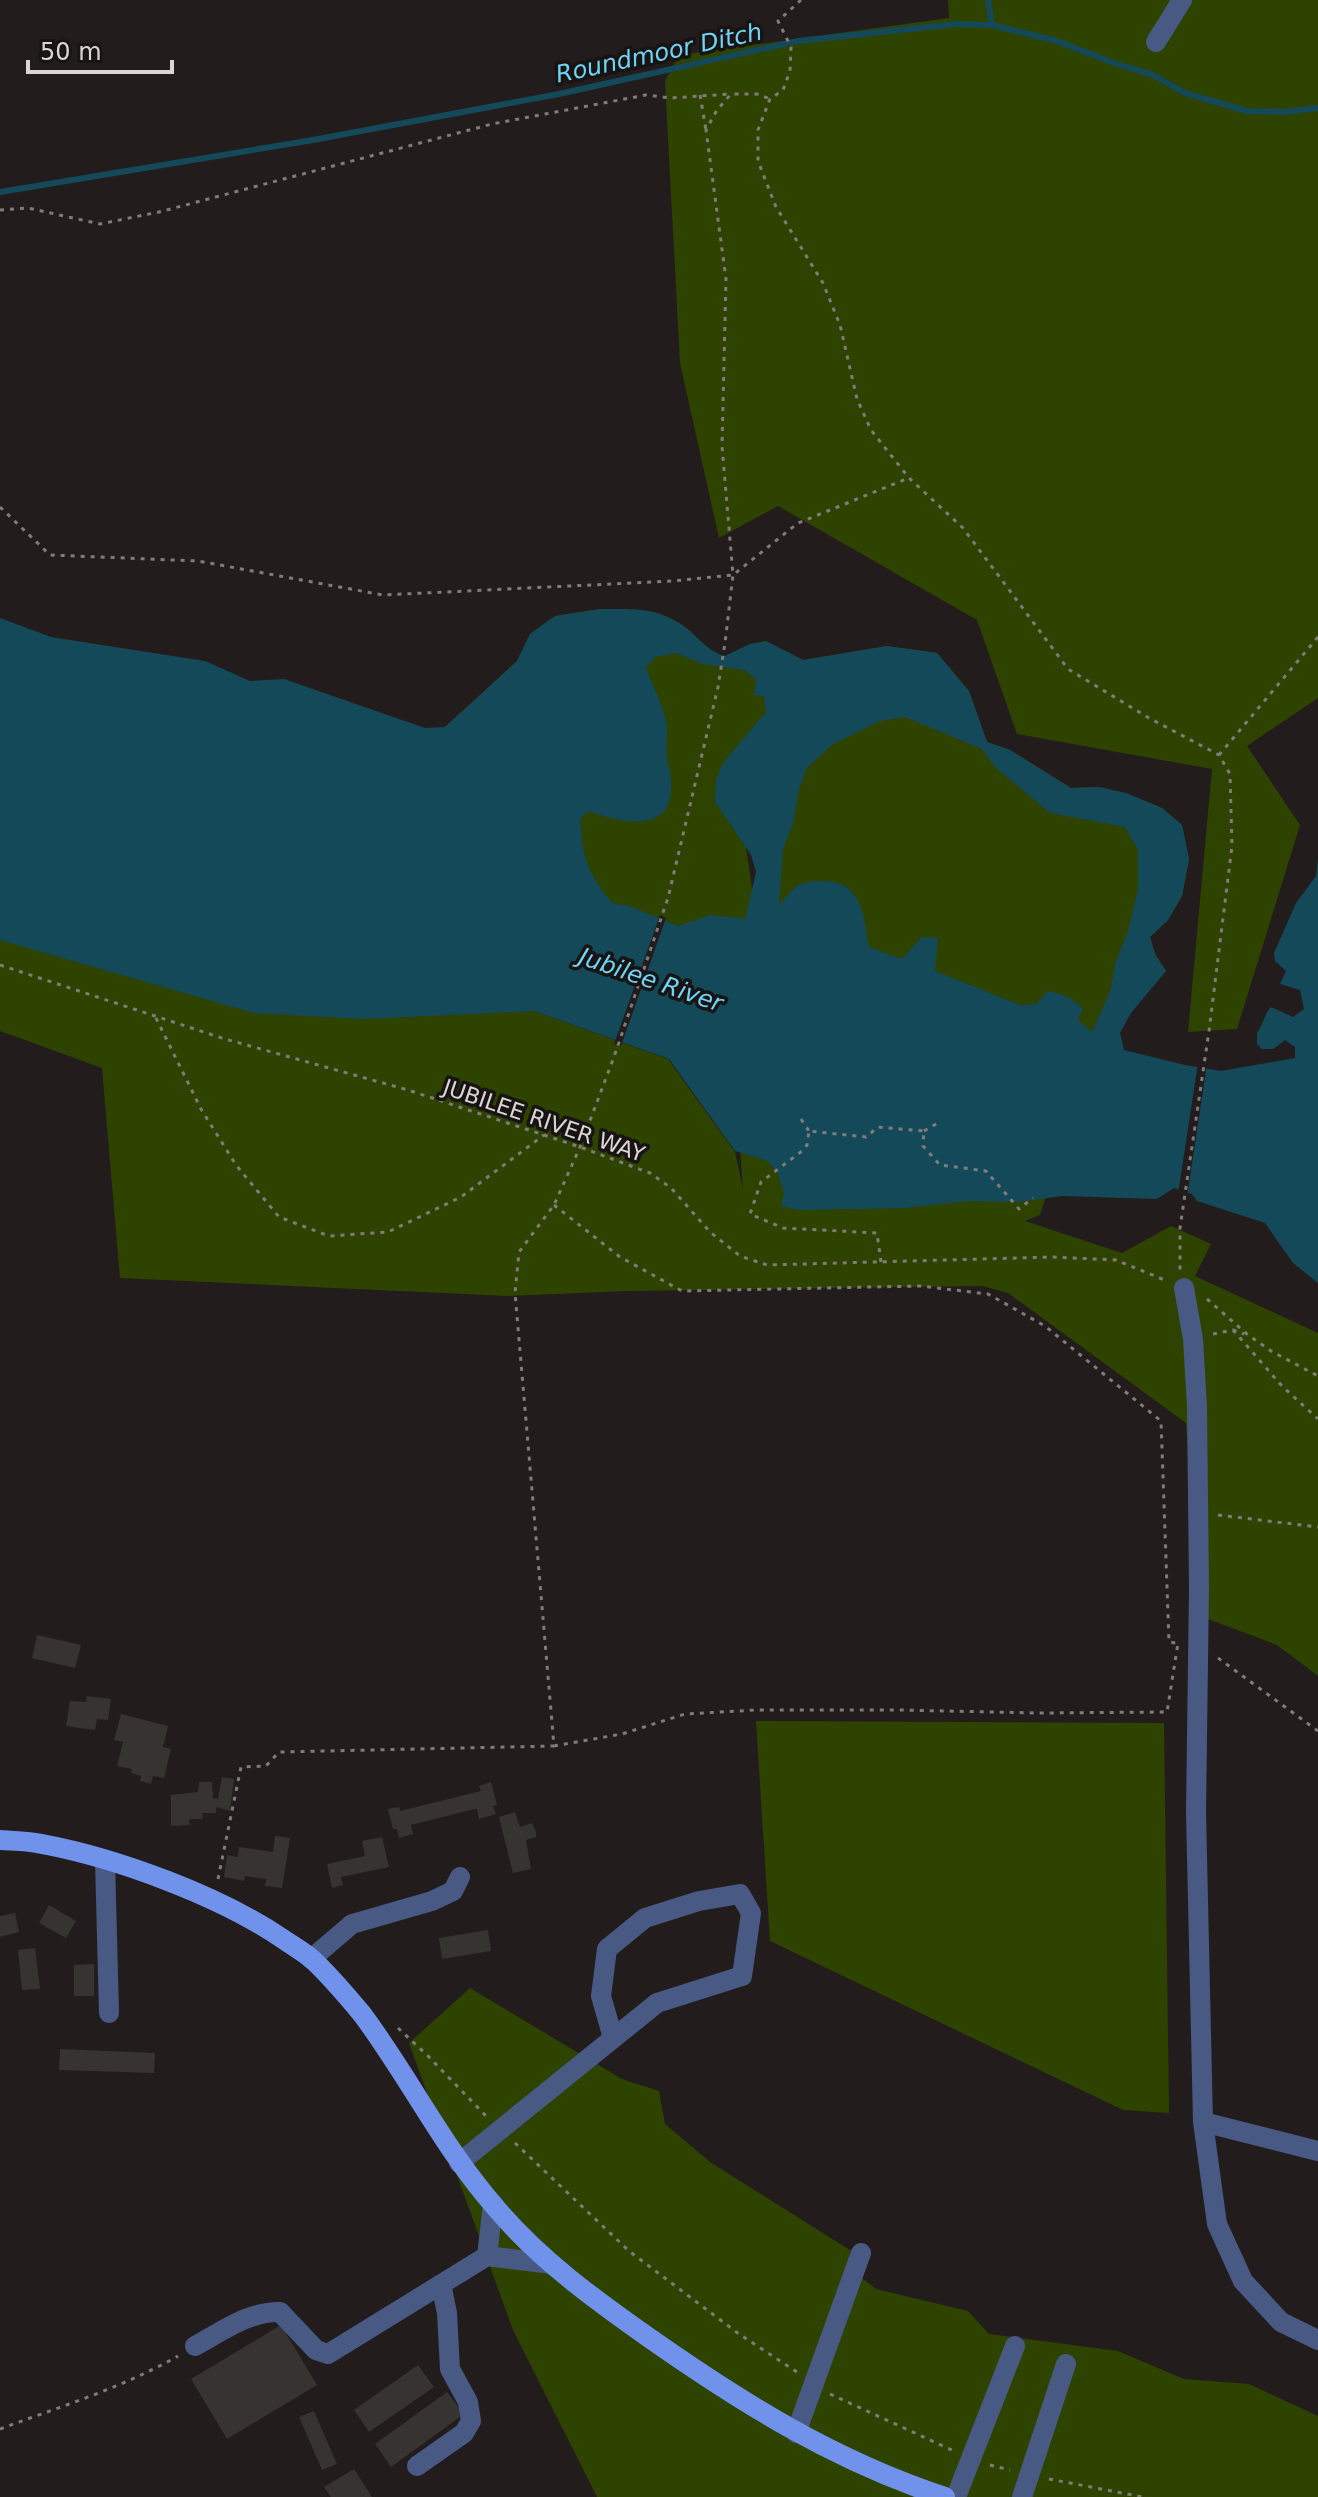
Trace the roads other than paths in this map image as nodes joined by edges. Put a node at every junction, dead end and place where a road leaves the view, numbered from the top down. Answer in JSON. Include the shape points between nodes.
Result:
{"nodes":[{"id":1,"x":1182,"y":0,"type":"edge"},
{"id":2,"x":1156,"y":42,"type":"dead end"},
{"id":3,"x":1184,"y":1288,"type":"road end"},
{"id":4,"x":0,"y":1840,"type":"edge"},
{"id":5,"x":105,"y":1860,"type":"junction"},
{"id":6,"x":460,"y":1877,"type":"dead end"},
{"id":7,"x":311,"y":1959,"type":"junction"},
{"id":8,"x":109,"y":2013,"type":"dead end"},
{"id":9,"x":613,"y":2038,"type":"junction"},
{"id":10,"x":1203,"y":2122,"type":"junction"},
{"id":11,"x":1318,"y":2151,"type":"edge"},
{"id":12,"x":459,"y":2163,"type":"junction"},
{"id":13,"x":493,"y":2204,"type":"junction"},
{"id":14,"x":861,"y":2253,"type":"dead end"},
{"id":15,"x":487,"y":2256,"type":"junction"},
{"id":16,"x":552,"y":2264,"type":"junction"},
{"id":17,"x":441,"y":2284,"type":"junction"},
{"id":18,"x":1318,"y":2340,"type":"edge"},
{"id":19,"x":195,"y":2346,"type":"road end"},
{"id":20,"x":1015,"y":2346,"type":"dead end"},
{"id":21,"x":1066,"y":2364,"type":"dead end"},
{"id":22,"x":796,"y":2433,"type":"junction"},
{"id":23,"x":417,"y":2466,"type":"dead end"},
{"id":24,"x":908,"y":2490,"type":"edge"},
{"id":25,"x":945,"y":2497,"type":"edge"},
{"id":26,"x":956,"y":2497,"type":"edge"},
{"id":27,"x":1022,"y":2497,"type":"edge"}],
"edges":[{"from":1,"to":2,"type":"street"},
{"from":3,"to":10,"type":"street","via":[[1197,1406],[1196,1812]]},
{"from":4,"to":5,"type":"main road","via":[[41,1843]]},
{"from":5,"to":7,"type":"main road","via":[[197,1893],[264,1927]]},
{"from":5,"to":8,"type":"street"},
{"from":6,"to":7,"type":"street","via":[[453,1891],[432,1901],[352,1924]]},
{"from":7,"to":12,"type":"main road","via":[[361,2013]]},
{"from":9,"to":9,"type":"street","via":[[601,1996],[607,1949],[645,1918],[740,1894],[751,1913],[742,1976],[657,2003]]},
{"from":9,"to":12,"type":"street"},
{"from":10,"to":11,"type":"street"},
{"from":10,"to":18,"type":"street","via":[[1217,2224],[1243,2281],[1281,2322]]},
{"from":12,"to":13,"type":"main road"},
{"from":13,"to":15,"type":"street"},
{"from":13,"to":16,"type":"main road"},
{"from":14,"to":22,"type":"street"},
{"from":15,"to":16,"type":"street"},
{"from":15,"to":17,"type":"street"},
{"from":16,"to":22,"type":"main road","via":[[712,2382]]},
{"from":17,"to":19,"type":"street","via":[[328,2354],[316,2350],[280,2312],[252,2316]]},
{"from":17,"to":23,"type":"street","via":[[450,2369],[468,2402],[471,2421],[464,2433]]},
{"from":20,"to":26,"type":"street"},
{"from":21,"to":27,"type":"street"},
{"from":22,"to":24,"type":"main road"},
{"from":24,"to":25,"type":"main road"}]}
